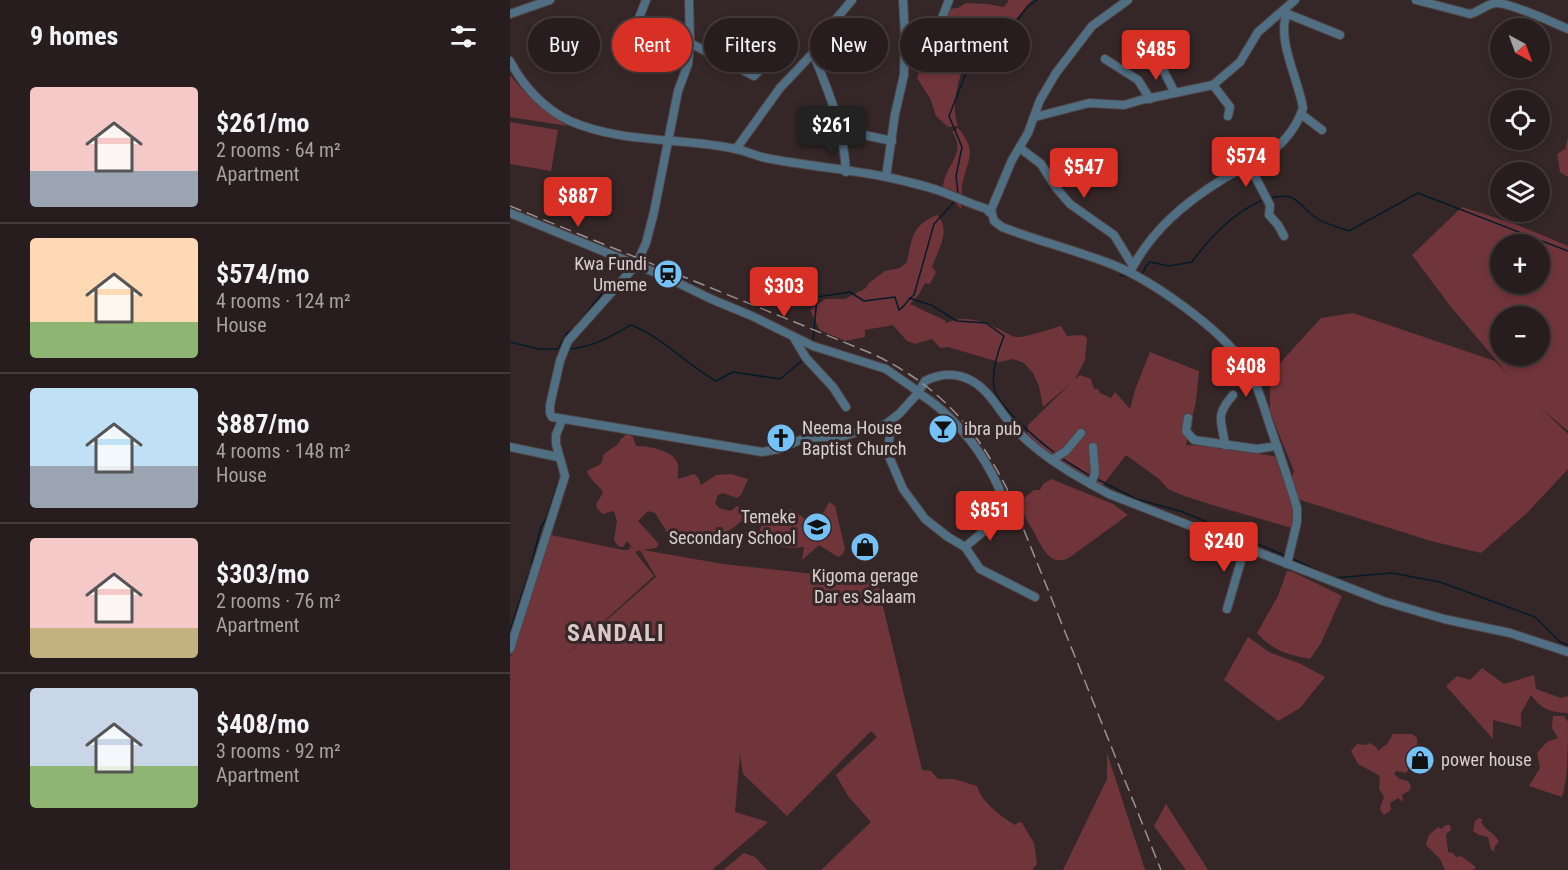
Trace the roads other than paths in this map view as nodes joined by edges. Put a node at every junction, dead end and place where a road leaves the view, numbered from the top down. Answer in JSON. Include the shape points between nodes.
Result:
{"nodes":[{"id":1,"x":550,"y":0,"type":"edge"},
{"id":2,"x":646,"y":0,"type":"edge"},
{"id":3,"x":689,"y":0,"type":"edge"},
{"id":4,"x":852,"y":0,"type":"edge"},
{"id":5,"x":903,"y":0,"type":"edge"},
{"id":6,"x":1128,"y":0,"type":"edge"},
{"id":7,"x":1295,"y":0,"type":"edge"},
{"id":8,"x":1416,"y":0,"type":"edge"},
{"id":9,"x":946,"y":1,"type":"edge"},
{"id":10,"x":1284,"y":12,"type":"junction"},
{"id":11,"x":510,"y":14,"type":"edge"},
{"id":12,"x":639,"y":18,"type":"edge"},
{"id":13,"x":689,"y":18,"type":"edge"},
{"id":14,"x":837,"y":18,"type":"edge"},
{"id":15,"x":940,"y":18,"type":"edge"},
{"id":16,"x":1568,"y":29,"type":"edge"},
{"id":17,"x":1340,"y":35,"type":"dead end"},
{"id":18,"x":810,"y":56,"type":"edge"},
{"id":19,"x":1105,"y":58,"type":"dead end"},
{"id":20,"x":1157,"y":58,"type":"dead end"},
{"id":21,"x":510,"y":61,"type":"edge"},
{"id":22,"x":685,"y":72,"type":"edge"},
{"id":23,"x":821,"y":72,"type":"edge"},
{"id":24,"x":1213,"y":85,"type":"junction"},
{"id":25,"x":1175,"y":93,"type":"junction"},
{"id":26,"x":1150,"y":99,"type":"junction"},
{"id":27,"x":1301,"y":114,"type":"junction"},
{"id":28,"x":1228,"y":116,"type":"dead end"},
{"id":29,"x":1035,"y":117,"type":"junction"},
{"id":30,"x":841,"y":130,"type":"junction"},
{"id":31,"x":1322,"y":130,"type":"dead end"},
{"id":32,"x":668,"y":140,"type":"junction"},
{"id":33,"x":892,"y":141,"type":"junction"},
{"id":34,"x":1020,"y":148,"type":"junction"},
{"id":35,"x":736,"y":149,"type":"junction"},
{"id":36,"x":1249,"y":165,"type":"junction"},
{"id":37,"x":846,"y":172,"type":"junction"},
{"id":38,"x":886,"y":177,"type":"junction"},
{"id":39,"x":990,"y":211,"type":"junction"},
{"id":40,"x":510,"y":213,"type":"edge"},
{"id":41,"x":1284,"y":236,"type":"dead end"},
{"id":42,"x":636,"y":265,"type":"junction"},
{"id":43,"x":1132,"y":269,"type":"junction"},
{"id":44,"x":793,"y":336,"type":"junction"},
{"id":45,"x":919,"y":392,"type":"junction"},
{"id":46,"x":1233,"y":395,"type":"dead end"},
{"id":47,"x":846,"y":407,"type":"dead end"},
{"id":48,"x":1188,"y":418,"type":"dead end"},
{"id":49,"x":562,"y":420,"type":"junction"},
{"id":50,"x":891,"y":421,"type":"junction"},
{"id":51,"x":1081,"y":433,"type":"dead end"},
{"id":52,"x":1225,"y":445,"type":"junction"},
{"id":53,"x":1277,"y":446,"type":"junction"},
{"id":54,"x":510,"y":447,"type":"edge"},
{"id":55,"x":1093,"y":447,"type":"dead end"},
{"id":56,"x":558,"y":457,"type":"junction"},
{"id":57,"x":1052,"y":460,"type":"junction"},
{"id":58,"x":1091,"y":484,"type":"junction"},
{"id":59,"x":965,"y":547,"type":"junction"},
{"id":60,"x":1245,"y":547,"type":"junction"},
{"id":61,"x":1287,"y":564,"type":"junction"},
{"id":62,"x":1035,"y":597,"type":"dead end"},
{"id":63,"x":1227,"y":609,"type":"dead end"},
{"id":64,"x":510,"y":649,"type":"edge"},
{"id":65,"x":1568,"y":652,"type":"edge"}],
"edges":[{"from":1,"to":11,"type":"street"},
{"from":2,"to":12,"type":"street"},
{"from":3,"to":13,"type":"street"},
{"from":4,"to":14,"type":"street"},
{"from":5,"to":33,"type":"street","via":[[904,75]]},
{"from":6,"to":29,"type":"street","via":[[1081,38],[1047,89]]},
{"from":7,"to":10,"type":"street"},
{"from":8,"to":16,"type":"street","via":[[1470,14],[1502,4]]},
{"from":9,"to":15,"type":"street"},
{"from":10,"to":17,"type":"street"},
{"from":10,"to":24,"type":"street","via":[[1258,32],[1235,67]]},
{"from":10,"to":27,"type":"street","via":[[1283,25],[1302,102]]},
{"from":18,"to":35,"type":"street","via":[[780,88]]},
{"from":19,"to":26,"type":"street","via":[[1138,80]]},
{"from":20,"to":25,"type":"street"},
{"from":21,"to":32,"type":"street","via":[[533,94],[561,116],[602,131]]},
{"from":22,"to":32,"type":"street"},
{"from":23,"to":30,"type":"street"},
{"from":24,"to":25,"type":"street"},
{"from":24,"to":28,"type":"street","via":[[1230,107]]},
{"from":25,"to":26,"type":"street"},
{"from":26,"to":29,"type":"street","via":[[1120,106],[1089,104]]},
{"from":27,"to":31,"type":"street"},
{"from":27,"to":36,"type":"street","via":[[1285,140]]},
{"from":29,"to":34,"type":"street"},
{"from":30,"to":33,"type":"street"},
{"from":30,"to":37,"type":"street"},
{"from":32,"to":35,"type":"street"},
{"from":32,"to":42,"type":"street","via":[[654,212]]},
{"from":33,"to":38,"type":"street"},
{"from":34,"to":39,"type":"street"},
{"from":34,"to":43,"type":"street","via":[[1041,164],[1070,204],[1114,235]]},
{"from":35,"to":37,"type":"street","via":[[764,158]]},
{"from":36,"to":41,"type":"street","via":[[1271,207],[1269,215]]},
{"from":36,"to":43,"type":"street","via":[[1187,203],[1150,239]]},
{"from":37,"to":38,"type":"street"},
{"from":38,"to":39,"type":"street","via":[[937,190]]},
{"from":39,"to":43,"type":"street","via":[[1002,227]]},
{"from":40,"to":42,"type":"street"},
{"from":42,"to":44,"type":"street"},
{"from":42,"to":49,"type":"street","via":[[563,349],[549,410],[552,417]]},
{"from":43,"to":53,"type":"street","via":[[1216,334],[1244,363]]},
{"from":44,"to":45,"type":"street","via":[[816,348],[886,369]]},
{"from":44,"to":47,"type":"street"},
{"from":45,"to":50,"type":"street"},
{"from":45,"to":57,"type":"street","via":[[925,381],[944,374],[961,375],[975,382],[1018,433]]},
{"from":45,"to":59,"type":"street","via":[[970,440],[1004,501],[1003,515]]},
{"from":46,"to":52,"type":"street","via":[[1220,418]]},
{"from":48,"to":52,"type":"street","via":[[1186,431],[1194,440]]},
{"from":49,"to":50,"type":"street","via":[[762,452],[805,438],[844,436]]},
{"from":49,"to":56,"type":"street","via":[[556,435]]},
{"from":50,"to":59,"type":"street","via":[[888,454],[903,489],[925,519]]},
{"from":51,"to":57,"type":"street"},
{"from":52,"to":53,"type":"street","via":[[1257,449]]},
{"from":53,"to":61,"type":"street","via":[[1297,508]]},
{"from":54,"to":56,"type":"street"},
{"from":55,"to":58,"type":"street","via":[[1095,473]]},
{"from":56,"to":64,"type":"street","via":[[565,476]]},
{"from":57,"to":58,"type":"street"},
{"from":58,"to":60,"type":"street"},
{"from":59,"to":62,"type":"street","via":[[980,568]]},
{"from":60,"to":61,"type":"street"},
{"from":60,"to":63,"type":"street"},
{"from":61,"to":65,"type":"street","via":[[1413,611],[1510,633]]}]}
